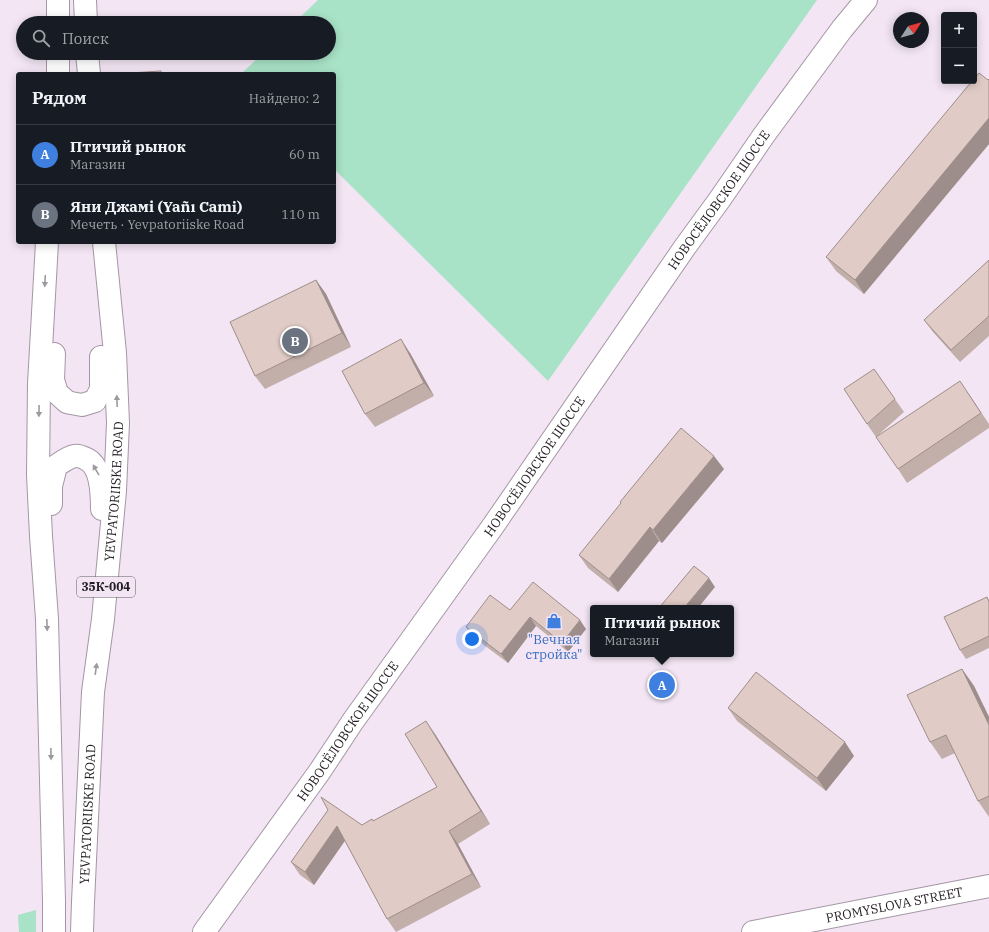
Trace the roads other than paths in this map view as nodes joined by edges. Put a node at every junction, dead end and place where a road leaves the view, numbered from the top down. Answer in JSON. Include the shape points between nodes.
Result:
{"nodes":[{"id":1,"x":58,"y":0,"type":"edge"},
{"id":2,"x":85,"y":0,"type":"edge"},
{"id":3,"x":866,"y":0,"type":"edge"},
{"id":4,"x":58,"y":16,"type":"edge"},
{"id":5,"x":86,"y":16,"type":"edge"},
{"id":6,"x":58,"y":60,"type":"edge"},
{"id":7,"x":87,"y":60,"type":"edge"},
{"id":8,"x":58,"y":72,"type":"edge"},
{"id":9,"x":88,"y":72,"type":"edge"},
{"id":10,"x":47,"y":244,"type":"edge"},
{"id":11,"x":105,"y":248,"type":"edge"},
{"id":12,"x":43,"y":320,"type":"junction"},
{"id":13,"x":46,"y":604,"type":"junction"},
{"id":14,"x":103,"y":619,"type":"junction"},
{"id":15,"x":93,"y":692,"type":"junction"},
{"id":16,"x":989,"y":886,"type":"edge"},
{"id":17,"x":54,"y":932,"type":"edge"},
{"id":18,"x":82,"y":932,"type":"edge"},
{"id":19,"x":96,"y":932,"type":"edge"},
{"id":20,"x":204,"y":932,"type":"edge"},
{"id":21,"x":753,"y":932,"type":"edge"}],
"edges":[{"from":1,"to":4,"type":"main road"},
{"from":2,"to":5,"type":"main road"},
{"from":3,"to":20,"type":"main road","name":"НОВОСЁЛОВСКОЕ ШОССЕ","via":[[764,135],[493,526]]},
{"from":6,"to":8,"type":"main road"},
{"from":7,"to":9,"type":"main road"},
{"from":10,"to":12,"type":"main road","one_way":true},
{"from":11,"to":12,"type":"main road","via":[[98,278],[101,389],[95,401],[82,405],[71,404],[57,393],[52,333]]},
{"from":14,"to":11,"type":"main road","name":"YEVPATORIISKE ROAD","number":"35К-004","one_way":true,"via":[[115,491],[118,423],[115,353]]},
{"from":12,"to":13,"type":"main road","one_way":true,"via":[[38,475]]},
{"from":14,"to":13,"type":"main road","one_way":true,"via":[[96,578],[102,495],[99,475],[88,459],[76,456],[56,466],[51,486],[54,575]]},
{"from":13,"to":17,"type":"main road","one_way":true},
{"from":15,"to":14,"type":"main road","name":"YEVPATORIISKE ROAD","number":"35К-004","one_way":true},
{"from":15,"to":18,"type":"main road","name":"YEVPATORIISKE ROAD","number":"35К-004"},
{"from":15,"to":19,"type":"main road","via":[[101,746]]},
{"from":16,"to":21,"type":"main road","name":"PROMYSLOVA STREET"}]}
